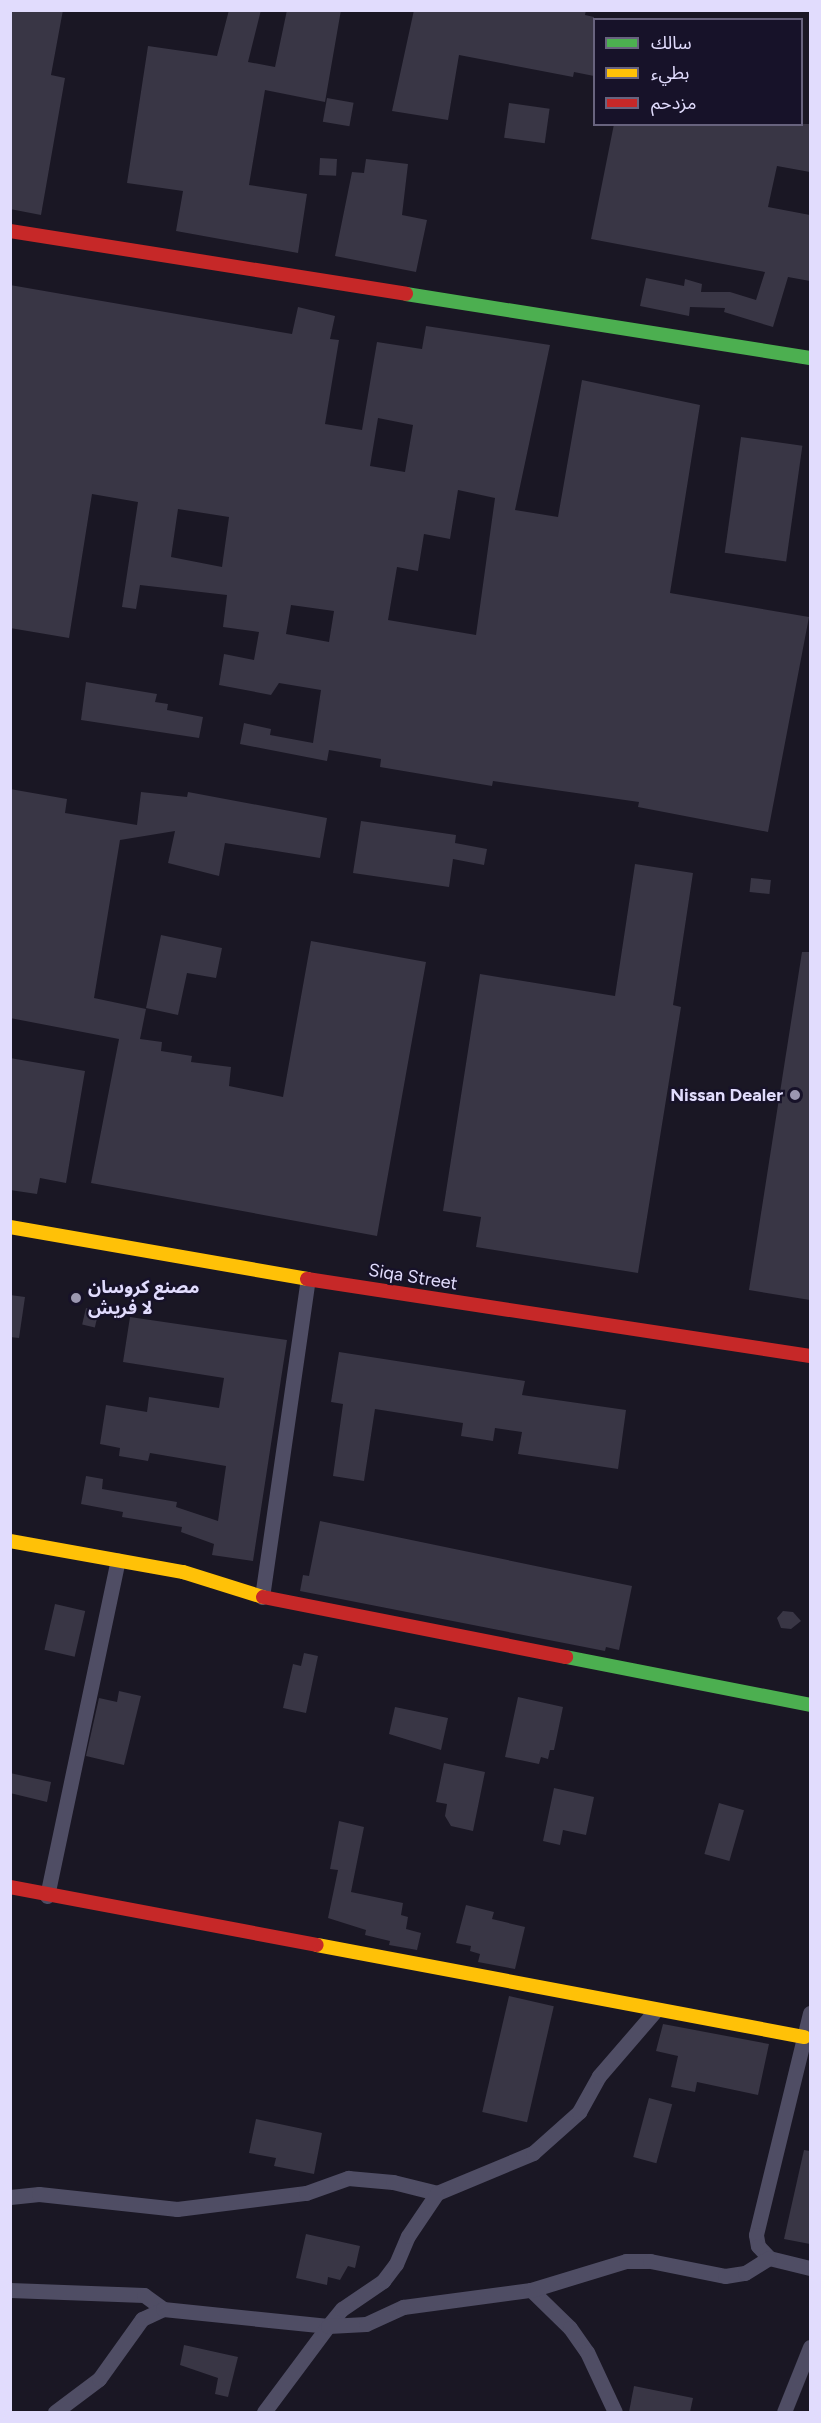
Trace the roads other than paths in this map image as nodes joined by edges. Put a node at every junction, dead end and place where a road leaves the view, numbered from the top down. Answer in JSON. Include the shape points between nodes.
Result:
{"nodes":[{"id":1,"x":10,"y":231,"type":"edge"},
{"id":2,"x":810,"y":358,"type":"edge"},
{"id":3,"x":10,"y":1227,"type":"edge"},
{"id":4,"x":308,"y":1279,"type":"junction"},
{"id":5,"x":810,"y":1356,"type":"edge"},
{"id":6,"x":10,"y":1541,"type":"edge"},
{"id":7,"x":118,"y":1560,"type":"junction"},
{"id":8,"x":262,"y":1597,"type":"junction"},
{"id":9,"x":810,"y":1705,"type":"edge"},
{"id":10,"x":10,"y":1887,"type":"edge"},
{"id":11,"x":47,"y":1896,"type":"junction"},
{"id":12,"x":656,"y":2010,"type":"junction"},
{"id":13,"x":810,"y":2013,"type":"edge"},
{"id":14,"x":804,"y":2037,"type":"junction"},
{"id":15,"x":436,"y":2193,"type":"junction"},
{"id":16,"x":10,"y":2197,"type":"edge"},
{"id":17,"x":769,"y":2258,"type":"junction"},
{"id":18,"x":810,"y":2268,"type":"edge"},
{"id":19,"x":10,"y":2290,"type":"edge"},
{"id":20,"x":531,"y":2290,"type":"junction"},
{"id":21,"x":163,"y":2309,"type":"junction"},
{"id":22,"x":328,"y":2326,"type":"junction"},
{"id":23,"x":810,"y":2347,"type":"edge"},
{"id":24,"x":56,"y":2412,"type":"edge"},
{"id":25,"x":264,"y":2412,"type":"edge"},
{"id":26,"x":615,"y":2412,"type":"edge"},
{"id":27,"x":784,"y":2412,"type":"edge"}],
"edges":[{"from":1,"to":2,"type":"street"},
{"from":3,"to":4,"type":"street","name":"Siqa Street"},
{"from":4,"to":5,"type":"street","name":"Siqa Street"},
{"from":4,"to":8,"type":"street"},
{"from":6,"to":7,"type":"street"},
{"from":7,"to":8,"type":"street","via":[[183,1572]]},
{"from":7,"to":11,"type":"street"},
{"from":8,"to":9,"type":"street"},
{"from":10,"to":11,"type":"street"},
{"from":11,"to":12,"type":"street"},
{"from":12,"to":14,"type":"street"},
{"from":12,"to":15,"type":"street","via":[[599,2076],[579,2112],[533,2153]]},
{"from":13,"to":14,"type":"street"},
{"from":14,"to":17,"type":"street","via":[[756,2235],[758,2246]]},
{"from":15,"to":16,"type":"street","via":[[393,2181],[348,2178],[306,2193],[177,2209],[39,2194]]},
{"from":15,"to":22,"type":"street","via":[[389,2273],[342,2309]]},
{"from":17,"to":18,"type":"street"},
{"from":17,"to":20,"type":"street","via":[[745,2273],[725,2276],[650,2261],[626,2261]]},
{"from":19,"to":21,"type":"street","via":[[144,2295]]},
{"from":20,"to":22,"type":"street","via":[[403,2307],[366,2324]]},
{"from":20,"to":26,"type":"street","via":[[570,2328],[587,2352]]},
{"from":21,"to":22,"type":"street"},
{"from":21,"to":24,"type":"street","via":[[142,2319],[99,2379]]},
{"from":22,"to":25,"type":"street"},
{"from":23,"to":27,"type":"street"}]}
